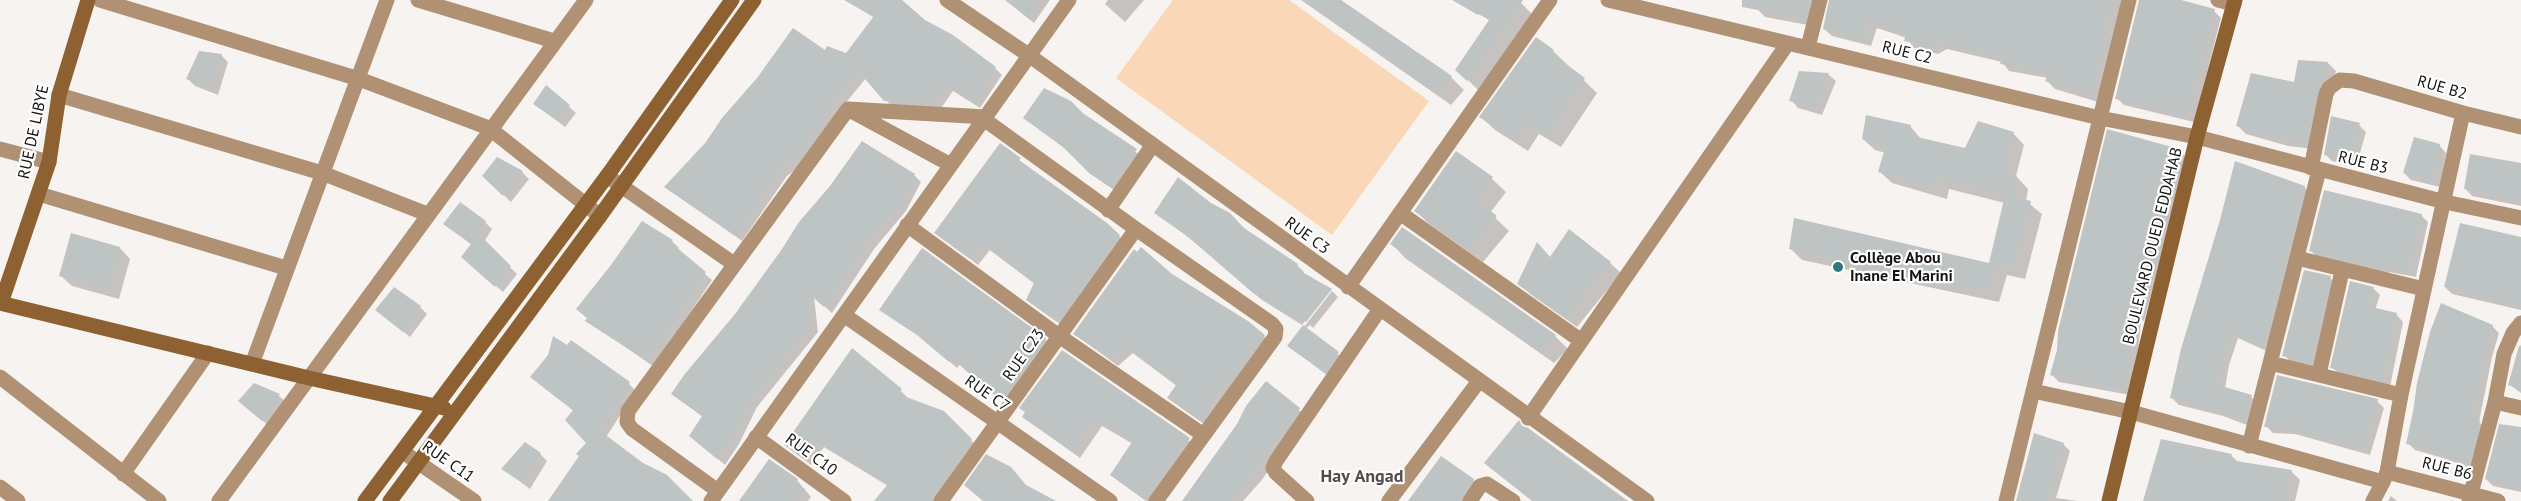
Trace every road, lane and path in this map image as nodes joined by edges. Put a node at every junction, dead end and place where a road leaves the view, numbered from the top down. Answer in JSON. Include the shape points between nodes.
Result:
{"nodes":[{"id":1,"x":87,"y":0,"type":"edge"},
{"id":2,"x":100,"y":0,"type":"edge"},
{"id":3,"x":387,"y":0,"type":"edge"},
{"id":4,"x":418,"y":0,"type":"edge"},
{"id":5,"x":585,"y":0,"type":"edge"},
{"id":6,"x":732,"y":0,"type":"edge"},
{"id":7,"x":754,"y":0,"type":"edge"},
{"id":8,"x":947,"y":0,"type":"edge"},
{"id":9,"x":1069,"y":0,"type":"edge"},
{"id":10,"x":1550,"y":0,"type":"edge"},
{"id":11,"x":1608,"y":0,"type":"edge"},
{"id":12,"x":1820,"y":0,"type":"edge"},
{"id":13,"x":2129,"y":0,"type":"edge"},
{"id":14,"x":2217,"y":0,"type":"edge"},
{"id":15,"x":2235,"y":2,"type":"edge"},
{"id":16,"x":554,"y":41,"type":"junction"},
{"id":17,"x":1788,"y":43,"type":"junction"},
{"id":18,"x":1808,"y":47,"type":"junction"},
{"id":19,"x":1030,"y":56,"type":"junction"},
{"id":20,"x":359,"y":79,"type":"junction"},
{"id":21,"x":59,"y":95,"type":"junction"},
{"id":22,"x":848,"y":109,"type":"junction"},
{"id":23,"x":2463,"y":113,"type":"junction"},
{"id":24,"x":986,"y":118,"type":"junction"},
{"id":25,"x":2100,"y":118,"type":"junction"},
{"id":26,"x":2521,"y":127,"type":"edge"},
{"id":27,"x":489,"y":128,"type":"junction"},
{"id":28,"x":2197,"y":137,"type":"junction"},
{"id":29,"x":1152,"y":146,"type":"junction"},
{"id":30,"x":0,"y":149,"type":"edge"},
{"id":31,"x":49,"y":162,"type":"junction"},
{"id":32,"x":951,"y":165,"type":"junction"},
{"id":33,"x":2315,"y":169,"type":"junction"},
{"id":34,"x":321,"y":173,"type":"junction"},
{"id":35,"x":606,"y":176,"type":"junction"},
{"id":36,"x":622,"y":187,"type":"junction"},
{"id":37,"x":39,"y":195,"type":"junction"},
{"id":38,"x":2445,"y":202,"type":"junction"},
{"id":39,"x":585,"y":205,"type":"junction"},
{"id":40,"x":1108,"y":210,"type":"junction"},
{"id":41,"x":1400,"y":213,"type":"junction"},
{"id":42,"x":427,"y":214,"type":"junction"},
{"id":43,"x":600,"y":216,"type":"junction"},
{"id":44,"x":2521,"y":218,"type":"edge"},
{"id":45,"x":907,"y":225,"type":"junction"},
{"id":46,"x":1136,"y":229,"type":"junction"},
{"id":47,"x":2297,"y":258,"type":"junction"},
{"id":48,"x":734,"y":264,"type":"junction"},
{"id":49,"x":286,"y":268,"type":"junction"},
{"id":50,"x":2342,"y":271,"type":"junction"},
{"id":51,"x":1348,"y":287,"type":"junction"},
{"id":52,"x":2424,"y":289,"type":"junction"},
{"id":53,"x":0,"y":304,"type":"edge"},
{"id":54,"x":1380,"y":309,"type":"junction"},
{"id":55,"x":844,"y":315,"type":"junction"},
{"id":56,"x":2521,"y":323,"type":"edge"},
{"id":57,"x":1059,"y":336,"type":"junction"},
{"id":58,"x":1580,"y":340,"type":"junction"},
{"id":59,"x":208,"y":353,"type":"junction"},
{"id":60,"x":2270,"y":363,"type":"junction"},
{"id":61,"x":252,"y":364,"type":"junction"},
{"id":62,"x":2319,"y":374,"type":"junction"},
{"id":63,"x":0,"y":377,"type":"edge"},
{"id":64,"x":309,"y":378,"type":"junction"},
{"id":65,"x":1479,"y":381,"type":"junction"},
{"id":66,"x":2033,"y":391,"type":"junction"},
{"id":67,"x":2401,"y":395,"type":"junction"},
{"id":68,"x":2495,"y":402,"type":"junction"},
{"id":69,"x":436,"y":406,"type":"junction"},
{"id":70,"x":2521,"y":408,"type":"edge"},
{"id":71,"x":456,"y":410,"type":"junction"},
{"id":72,"x":2131,"y":412,"type":"junction"},
{"id":73,"x":1528,"y":418,"type":"junction"},
{"id":74,"x":998,"y":423,"type":"junction"},
{"id":75,"x":1202,"y":434,"type":"junction"},
{"id":76,"x":756,"y":437,"type":"junction"},
{"id":77,"x":2249,"y":447,"type":"junction"},
{"id":78,"x":403,"y":452,"type":"junction"},
{"id":79,"x":418,"y":462,"type":"junction"},
{"id":80,"x":123,"y":474,"type":"junction"},
{"id":81,"x":2385,"y":477,"type":"junction"},
{"id":82,"x":0,"y":486,"type":"edge"},
{"id":83,"x":714,"y":496,"type":"edge"},
{"id":84,"x":2471,"y":497,"type":"edge"},
{"id":85,"x":18,"y":501,"type":"edge"},
{"id":86,"x":159,"y":501,"type":"edge"},
{"id":87,"x":219,"y":501,"type":"edge"},
{"id":88,"x":365,"y":501,"type":"edge"},
{"id":89,"x":390,"y":501,"type":"edge"},
{"id":90,"x":474,"y":501,"type":"edge"},
{"id":91,"x":844,"y":501,"type":"edge"},
{"id":92,"x":941,"y":501,"type":"edge"},
{"id":93,"x":1110,"y":501,"type":"edge"},
{"id":94,"x":1156,"y":501,"type":"edge"},
{"id":95,"x":1307,"y":501,"type":"edge"},
{"id":96,"x":1389,"y":501,"type":"edge"},
{"id":97,"x":1470,"y":501,"type":"edge"},
{"id":98,"x":1513,"y":501,"type":"edge"},
{"id":99,"x":1647,"y":501,"type":"edge"},
{"id":100,"x":2006,"y":501,"type":"edge"},
{"id":101,"x":2109,"y":501,"type":"edge"},
{"id":102,"x":2373,"y":501,"type":"edge"},
{"id":103,"x":2498,"y":501,"type":"edge"}],
"edges":[{"from":1,"to":21,"type":"street","name":"RUE DE LIBYE"},
{"from":2,"to":20,"type":"street"},
{"from":3,"to":20,"type":"street"},
{"from":4,"to":16,"type":"street"},
{"from":5,"to":16,"type":"street"},
{"from":6,"to":35,"type":"street"},
{"from":7,"to":36,"type":"street"},
{"from":8,"to":19,"type":"street","name":"RUE C3"},
{"from":9,"to":19,"type":"street"},
{"from":10,"to":41,"type":"street"},
{"from":11,"to":17,"type":"street","name":"RUE C2"},
{"from":12,"to":18,"type":"street"},
{"from":13,"to":25,"type":"street"},
{"from":14,"to":15,"type":"street"},
{"from":15,"to":28,"type":"street","name":"BOULEVARD OUED EDDAHAB"},
{"from":16,"to":27,"type":"street"},
{"from":17,"to":18,"type":"street","name":"RUE C2"},
{"from":17,"to":58,"type":"street"},
{"from":18,"to":25,"type":"street","name":"RUE C2"},
{"from":19,"to":24,"type":"street"},
{"from":19,"to":29,"type":"street","name":"RUE C3"},
{"from":20,"to":27,"type":"street"},
{"from":20,"to":34,"type":"street"},
{"from":21,"to":31,"type":"street","name":"RUE DE LIBYE"},
{"from":21,"to":34,"type":"street"},
{"from":22,"to":24,"type":"street"},
{"from":22,"to":32,"type":"street"},
{"from":22,"to":48,"type":"street"},
{"from":23,"to":26,"type":"street","name":"RUE B2"},
{"from":23,"to":33,"type":"street","name":"RUE B2","via":[[2354,81],[2340,81],[2326,94]]},
{"from":23,"to":38,"type":"street"},
{"from":24,"to":32,"type":"street"},
{"from":24,"to":40,"type":"street"},
{"from":25,"to":28,"type":"street","name":"RUE C2"},
{"from":25,"to":66,"type":"street"},
{"from":27,"to":39,"type":"street"},
{"from":27,"to":42,"type":"street"},
{"from":28,"to":33,"type":"street","name":"RUE B3"},
{"from":28,"to":72,"type":"street","name":"BOULEVARD OUED EDDAHAB"},
{"from":29,"to":40,"type":"street"},
{"from":29,"to":51,"type":"street","name":"RUE C3"},
{"from":30,"to":31,"type":"street"},
{"from":31,"to":37,"type":"street","name":"RUE DE LIBYE"},
{"from":32,"to":45,"type":"street"},
{"from":33,"to":38,"type":"street","name":"RUE B3"},
{"from":33,"to":47,"type":"street"},
{"from":34,"to":42,"type":"street"},
{"from":34,"to":49,"type":"street"},
{"from":35,"to":36,"type":"street"},
{"from":35,"to":39,"type":"street"},
{"from":36,"to":43,"type":"street"},
{"from":36,"to":48,"type":"street"},
{"from":37,"to":49,"type":"street"},
{"from":37,"to":53,"type":"street","name":"RUE DE LIBYE"},
{"from":38,"to":44,"type":"street","name":"RUE B3"},
{"from":38,"to":52,"type":"street"},
{"from":39,"to":43,"type":"street"},
{"from":39,"to":69,"type":"street"},
{"from":40,"to":46,"type":"street"},
{"from":41,"to":51,"type":"street"},
{"from":41,"to":58,"type":"street"},
{"from":42,"to":64,"type":"street"},
{"from":43,"to":71,"type":"street"},
{"from":45,"to":55,"type":"street"},
{"from":45,"to":57,"type":"street"},
{"from":46,"to":57,"type":"street","name":"RUE C23"},
{"from":46,"to":75,"type":"street","via":[[1276,329],[1275,337]]},
{"from":47,"to":50,"type":"street"},
{"from":47,"to":60,"type":"street"},
{"from":48,"to":83,"type":"street","via":[[628,411],[627,422]]},
{"from":49,"to":61,"type":"street"},
{"from":50,"to":52,"type":"street"},
{"from":50,"to":62,"type":"street"},
{"from":51,"to":54,"type":"street","name":"RUE C3"},
{"from":52,"to":67,"type":"street"},
{"from":53,"to":59,"type":"street"},
{"from":54,"to":65,"type":"street","name":"RUE C3"},
{"from":54,"to":95,"type":"street","via":[[1273,468]]},
{"from":55,"to":74,"type":"street","name":"RUE C7"},
{"from":55,"to":76,"type":"street"},
{"from":56,"to":68,"type":"street","via":[[2506,348]]},
{"from":57,"to":74,"type":"street","name":"RUE C23"},
{"from":57,"to":75,"type":"street"},
{"from":58,"to":73,"type":"street"},
{"from":59,"to":61,"type":"street"},
{"from":59,"to":80,"type":"street"},
{"from":60,"to":62,"type":"street"},
{"from":60,"to":77,"type":"street"},
{"from":61,"to":64,"type":"street"},
{"from":62,"to":67,"type":"street"},
{"from":63,"to":80,"type":"street"},
{"from":64,"to":69,"type":"street"},
{"from":64,"to":87,"type":"street"},
{"from":65,"to":73,"type":"street","name":"RUE C3"},
{"from":65,"to":96,"type":"street"},
{"from":66,"to":72,"type":"street","name":"RUE B6"},
{"from":66,"to":100,"type":"street"},
{"from":67,"to":81,"type":"street"},
{"from":68,"to":70,"type":"street"},
{"from":68,"to":84,"type":"street"},
{"from":69,"to":71,"type":"street"},
{"from":69,"to":78,"type":"street"},
{"from":71,"to":79,"type":"street"},
{"from":72,"to":77,"type":"street","name":"RUE B6"},
{"from":72,"to":101,"type":"street","name":"BOULEVARD OUED EDDAHAB"},
{"from":73,"to":99,"type":"street","name":"RUE C3"},
{"from":74,"to":92,"type":"street","name":"RUE C23"},
{"from":74,"to":93,"type":"street","name":"RUE C7"},
{"from":75,"to":94,"type":"street"},
{"from":76,"to":83,"type":"street"},
{"from":76,"to":91,"type":"street","name":"RUE C10"},
{"from":77,"to":81,"type":"street","name":"RUE B6"},
{"from":78,"to":79,"type":"street","name":"RUE C11"},
{"from":78,"to":88,"type":"street"},
{"from":79,"to":89,"type":"street"},
{"from":79,"to":90,"type":"street","name":"RUE C11"},
{"from":80,"to":86,"type":"street"},
{"from":81,"to":84,"type":"street","name":"RUE B6"},
{"from":81,"to":102,"type":"street"},
{"from":82,"to":85,"type":"street"},
{"from":84,"to":103,"type":"street","name":"RUE B6"},
{"from":97,"to":98,"type":"street","via":[[1480,486],[1487,484]]}]}
